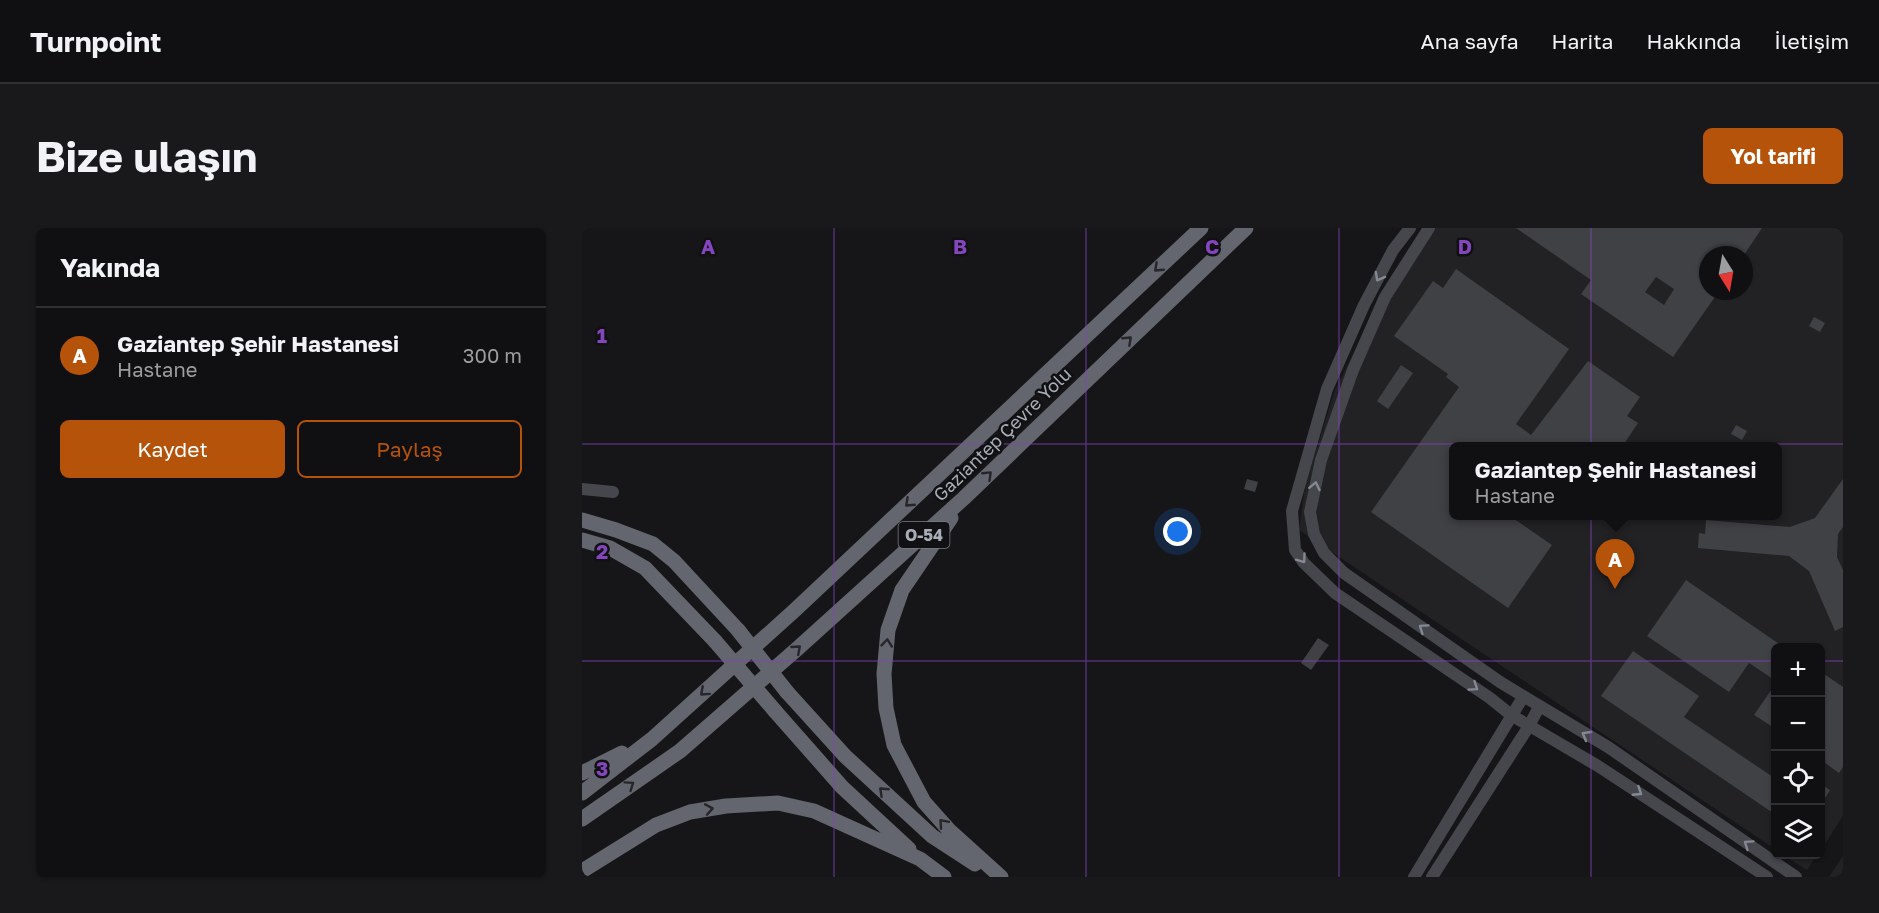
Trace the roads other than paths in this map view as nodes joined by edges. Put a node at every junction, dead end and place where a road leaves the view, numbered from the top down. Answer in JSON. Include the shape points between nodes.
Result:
{"nodes":[{"id":1,"x":1201,"y":228,"type":"edge"},
{"id":2,"x":1246,"y":228,"type":"edge"},
{"id":3,"x":1410,"y":228,"type":"edge"},
{"id":4,"x":1429,"y":228,"type":"edge"},
{"id":5,"x":582,"y":489,"type":"edge"},
{"id":6,"x":613,"y":492,"type":"dead end"},
{"id":7,"x":964,"y":498,"type":"junction"},
{"id":8,"x":582,"y":520,"type":"edge"},
{"id":9,"x":582,"y":540,"type":"edge"},
{"id":10,"x":1523,"y":697,"type":"junction"},
{"id":11,"x":1539,"y":707,"type":"junction"},
{"id":12,"x":1512,"y":715,"type":"junction"},
{"id":13,"x":1529,"y":726,"type":"junction"},
{"id":14,"x":652,"y":739,"type":"junction"},
{"id":15,"x":582,"y":773,"type":"edge"},
{"id":16,"x":582,"y":793,"type":"edge"},
{"id":17,"x":582,"y":819,"type":"edge"},
{"id":18,"x":920,"y":859,"type":"junction"},
{"id":19,"x":582,"y":871,"type":"edge"},
{"id":20,"x":944,"y":877,"type":"edge"},
{"id":21,"x":996,"y":877,"type":"edge"},
{"id":22,"x":1001,"y":877,"type":"edge"},
{"id":23,"x":1414,"y":877,"type":"edge"},
{"id":24,"x":1432,"y":877,"type":"edge"},
{"id":25,"x":1767,"y":877,"type":"edge"},
{"id":26,"x":1796,"y":877,"type":"edge"}],
"edges":[{"from":1,"to":14,"type":"highway","name":"Gaziantep Çevre Yolu","number":"O-54","one_way":true},
{"from":7,"to":2,"type":"highway","name":"Gaziantep Çevre Yolu","number":"O-54","one_way":true},
{"from":3,"to":12,"type":"street","one_way":true,"via":[[1393,250],[1364,305],[1328,389],[1292,511],[1295,550],[1335,593]]},
{"from":10,"to":4,"type":"street","one_way":true,"via":[[1344,573],[1324,553],[1314,534],[1310,512],[1321,460],[1353,370],[1385,297]]},
{"from":5,"to":6,"type":"street"},
{"from":17,"to":7,"type":"highway","name":"Gaziantep Çevre Yolu","number":"O-54","one_way":true,"via":[[680,751]]},
{"from":22,"to":7,"type":"highway","one_way":true,"via":[[924,802],[894,745],[886,708],[888,630],[902,590]]},
{"from":21,"to":8,"type":"highway","one_way":true,"bridge":true,"via":[[932,836],[845,756],[674,561],[653,544]]},
{"from":9,"to":18,"type":"highway","bridge":true,"via":[[610,548],[645,568],[715,641],[842,787]]},
{"from":10,"to":11,"type":"street"},
{"from":10,"to":12,"type":"street"},
{"from":11,"to":13,"type":"street"},
{"from":26,"to":11,"type":"street","one_way":true,"via":[[1608,747]]},
{"from":12,"to":13,"type":"street"},
{"from":12,"to":23,"type":"street"},
{"from":13,"to":24,"type":"street"},
{"from":13,"to":25,"type":"street","one_way":true,"via":[[1598,766]]},
{"from":14,"to":15,"type":"highway"},
{"from":14,"to":16,"type":"highway","name":"Gaziantep Çevre Yolu","number":"O-54"},
{"from":19,"to":18,"type":"highway","one_way":true,"via":[[656,825],[690,813],[749,804],[778,803],[814,811]]},
{"from":18,"to":20,"type":"highway"}]}
